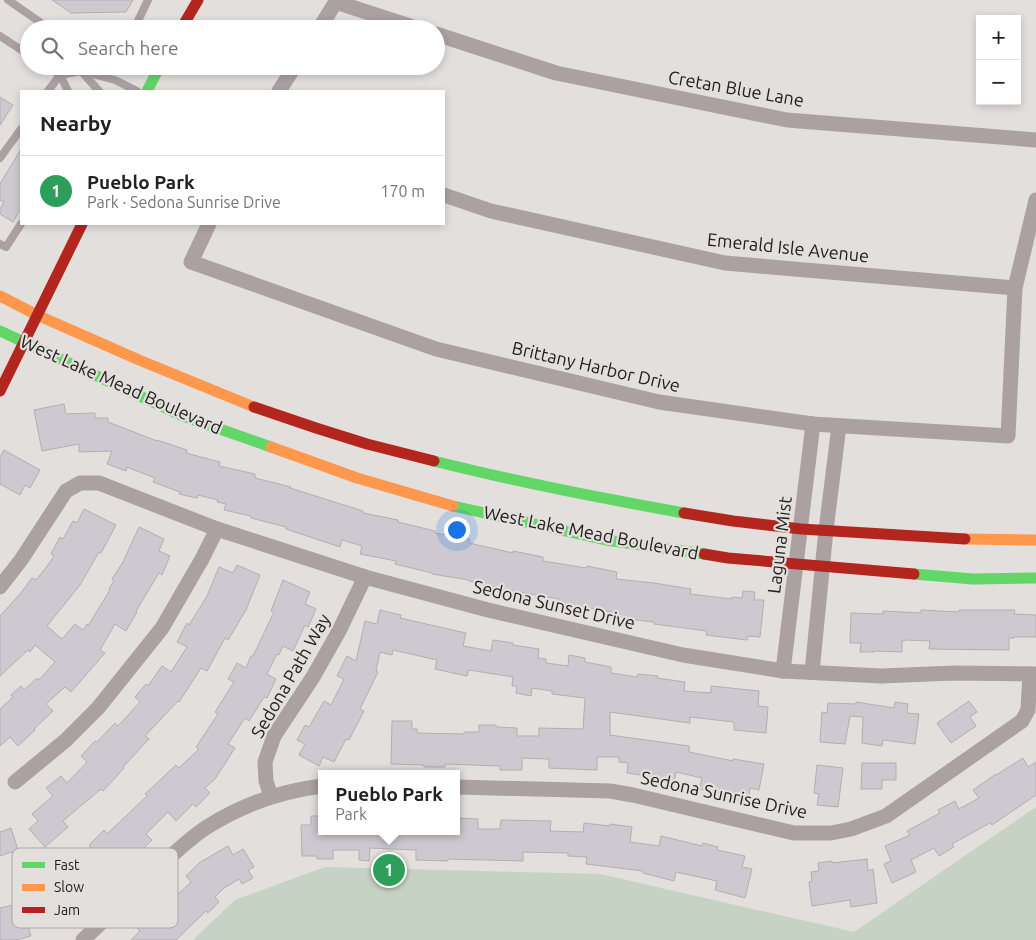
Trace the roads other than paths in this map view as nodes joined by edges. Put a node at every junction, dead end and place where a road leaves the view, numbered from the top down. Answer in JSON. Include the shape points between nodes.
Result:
{"nodes":[{"id":1,"x":8,"y":0,"type":"edge"},
{"id":2,"x":148,"y":0,"type":"edge"},
{"id":3,"x":198,"y":0,"type":"edge"},
{"id":4,"x":336,"y":1,"type":"edge"},
{"id":5,"x":37,"y":20,"type":"edge"},
{"id":6,"x":138,"y":20,"type":"edge"},
{"id":7,"x":186,"y":20,"type":"edge"},
{"id":8,"x":324,"y":20,"type":"edge"},
{"id":9,"x":392,"y":20,"type":"edge"},
{"id":10,"x":0,"y":36,"type":"edge"},
{"id":11,"x":445,"y":37,"type":"edge"},
{"id":12,"x":20,"y":49,"type":"edge"},
{"id":13,"x":63,"y":75,"type":"edge"},
{"id":14,"x":86,"y":75,"type":"edge"},
{"id":15,"x":100,"y":75,"type":"edge"},
{"id":16,"x":155,"y":75,"type":"edge"},
{"id":17,"x":289,"y":75,"type":"edge"},
{"id":18,"x":60,"y":76,"type":"junction"},
{"id":19,"x":49,"y":90,"type":"edge"},
{"id":20,"x":67,"y":90,"type":"edge"},
{"id":21,"x":97,"y":90,"type":"edge"},
{"id":22,"x":135,"y":90,"type":"edge"},
{"id":23,"x":148,"y":90,"type":"edge"},
{"id":24,"x":280,"y":90,"type":"edge"},
{"id":25,"x":20,"y":129,"type":"edge"},
{"id":26,"x":1036,"y":140,"type":"edge"},
{"id":27,"x":0,"y":158,"type":"edge"},
{"id":28,"x":445,"y":195,"type":"edge"},
{"id":29,"x":1036,"y":200,"type":"edge"},
{"id":30,"x":21,"y":225,"type":"edge"},
{"id":31,"x":82,"y":225,"type":"edge"},
{"id":32,"x":209,"y":225,"type":"edge"},
{"id":33,"x":0,"y":244,"type":"edge"},
{"id":34,"x":1015,"y":288,"type":"junction"},
{"id":35,"x":0,"y":296,"type":"edge"},
{"id":36,"x":37,"y":315,"type":"junction"},
{"id":37,"x":0,"y":330,"type":"edge"},
{"id":38,"x":23,"y":342,"type":"junction"},
{"id":39,"x":0,"y":391,"type":"edge"},
{"id":40,"x":813,"y":424,"type":"junction"},
{"id":41,"x":839,"y":426,"type":"junction"},
{"id":42,"x":217,"y":529,"type":"junction"},
{"id":43,"x":801,"y":529,"type":"junction"},
{"id":44,"x":826,"y":530,"type":"junction"},
{"id":45,"x":1036,"y":540,"type":"edge"},
{"id":46,"x":796,"y":564,"type":"junction"},
{"id":47,"x":823,"y":566,"type":"junction"},
{"id":48,"x":365,"y":577,"type":"junction"},
{"id":49,"x":1036,"y":578,"type":"edge"},
{"id":50,"x":0,"y":587,"type":"edge"},
{"id":51,"x":783,"y":671,"type":"junction"},
{"id":52,"x":812,"y":672,"type":"junction"},
{"id":53,"x":1033,"y":674,"type":"edge"},
{"id":54,"x":15,"y":782,"type":"dead end"},
{"id":55,"x":318,"y":786,"type":"edge"},
{"id":56,"x":460,"y":787,"type":"edge"},
{"id":57,"x":271,"y":796,"type":"junction"},
{"id":58,"x":178,"y":849,"type":"edge"},
{"id":59,"x":96,"y":928,"type":"edge"},
{"id":60,"x":83,"y":940,"type":"edge"}],
"edges":[{"from":1,"to":5,"type":"lane"},
{"from":2,"to":6,"type":"lane"},
{"from":3,"to":7,"type":"main road"},
{"from":4,"to":8,"type":"street"},
{"from":4,"to":9,"type":"street"},
{"from":10,"to":12,"type":"lane"},
{"from":11,"to":26,"type":"street","name":"Cretan Blue Lane","via":[[556,73],[787,120]]},
{"from":13,"to":18,"type":"lane"},
{"from":14,"to":21,"type":"lane"},
{"from":15,"to":22,"type":"lane"},
{"from":16,"to":23,"type":"main road"},
{"from":17,"to":24,"type":"street"},
{"from":18,"to":19,"type":"lane"},
{"from":18,"to":20,"type":"lane"},
{"from":25,"to":27,"type":"lane"},
{"from":28,"to":34,"type":"street","name":"Emerald Isle Avenue","via":[[491,211],[725,263]]},
{"from":29,"to":34,"type":"street"},
{"from":30,"to":33,"type":"lane","via":[[6,247]]},
{"from":31,"to":36,"type":"main road"},
{"from":32,"to":40,"type":"street","name":"Brittany Harbor Drive","via":[[191,262],[436,349],[660,402]]},
{"from":34,"to":41,"type":"street","name":"Brittany Harbor Drive","via":[[1008,436]]},
{"from":35,"to":36,"type":"main road","name":"West Lake Mead Boulevard"},
{"from":36,"to":38,"type":"main road"},
{"from":36,"to":43,"type":"main road","name":"West Lake Mead Boulevard","via":[[247,404],[367,444],[477,472],[610,500]]},
{"from":37,"to":38,"type":"main road","name":"West Lake Mead Boulevard"},
{"from":38,"to":39,"type":"main road"},
{"from":38,"to":46,"type":"main road","name":"West Lake Mead Boulevard","via":[[183,416],[357,478],[464,509],[606,540],[728,558]]},
{"from":40,"to":41,"type":"street","name":"Brittany Harbor Drive"},
{"from":40,"to":43,"type":"street","name":"Laguna Mist"},
{"from":41,"to":44,"type":"street"},
{"from":42,"to":48,"type":"street","name":"Sedona Sunset Drive"},
{"from":42,"to":50,"type":"street","name":"Sedona Sunset Drive","via":[[99,483],[80,483],[66,491]]},
{"from":42,"to":54,"type":"street","via":[[156,636],[98,708],[66,740]]},
{"from":43,"to":44,"type":"main road","name":"West Lake Mead Boulevard"},
{"from":43,"to":46,"type":"street","name":"Laguna Mist"},
{"from":44,"to":45,"type":"main road","name":"West Lake Mead Boulevard","via":[[975,540]]},
{"from":44,"to":47,"type":"street"},
{"from":46,"to":47,"type":"main road","name":"West Lake Mead Boulevard"},
{"from":46,"to":51,"type":"street","name":"Laguna Mist"},
{"from":47,"to":49,"type":"main road","name":"West Lake Mead Boulevard","via":[[973,579]]},
{"from":47,"to":52,"type":"street"},
{"from":48,"to":51,"type":"street","name":"Sedona Sunset Drive","via":[[488,610],[684,655]]},
{"from":48,"to":57,"type":"street","name":"Sedona Path Way","via":[[314,677],[274,736],[265,762]]},
{"from":51,"to":52,"type":"street","name":"Sedona Sunset Drive"},
{"from":52,"to":53,"type":"street","name":"Sedona Sunset Drive","via":[[881,676]]},
{"from":53,"to":56,"type":"street","name":"Sedona Sunrise Drive","via":[[1028,710],[1022,721],[886,816],[831,833],[794,833],[610,791]]},
{"from":55,"to":57,"type":"street"},
{"from":57,"to":58,"type":"street","via":[[206,827]]},
{"from":59,"to":60,"type":"street"}]}
